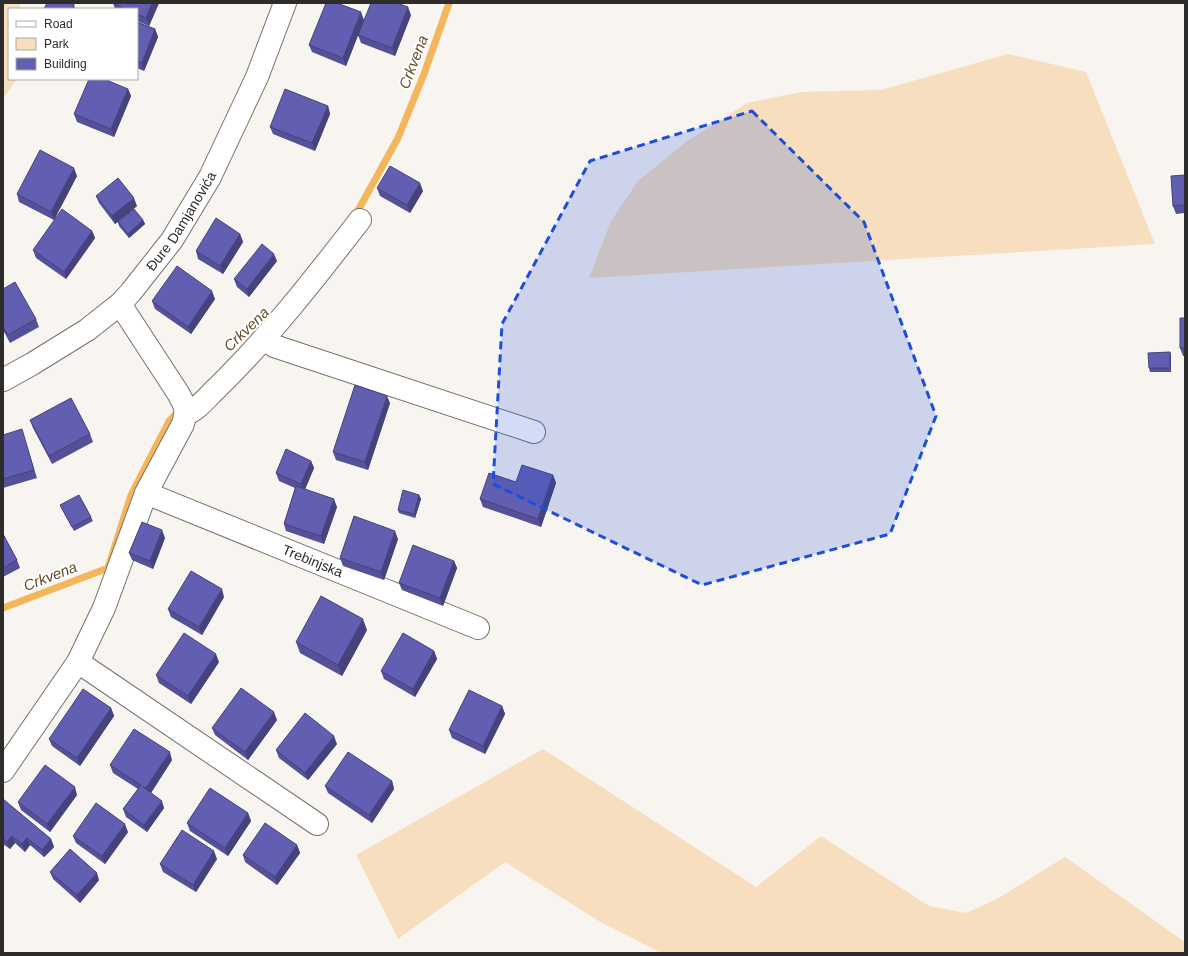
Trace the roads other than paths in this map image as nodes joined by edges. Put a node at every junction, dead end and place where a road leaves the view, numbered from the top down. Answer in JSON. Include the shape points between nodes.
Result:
{"nodes":[{"id":1,"x":285,"y":3,"type":"edge"},
{"id":2,"x":360,"y":220,"type":"dead end"},
{"id":3,"x":120,"y":304,"type":"junction"},
{"id":4,"x":264,"y":339,"type":"junction"},
{"id":5,"x":3,"y":380,"type":"edge"},
{"id":6,"x":183,"y":405,"type":"junction"},
{"id":7,"x":534,"y":432,"type":"dead end"},
{"id":8,"x":146,"y":493,"type":"junction"},
{"id":9,"x":478,"y":628,"type":"dead end"},
{"id":10,"x":78,"y":662,"type":"junction"},
{"id":11,"x":3,"y":771,"type":"edge"},
{"id":12,"x":317,"y":824,"type":"dead end"}],
"edges":[{"from":1,"to":3,"type":"street","name":"Đure Damjanovića","via":[[257,77],[210,177],[172,240]]},
{"from":2,"to":4,"type":"street"},
{"from":3,"to":5,"type":"street","name":"Đure Damjanovića","via":[[87,330]]},
{"from":3,"to":6,"type":"street"},
{"from":4,"to":6,"type":"street","via":[[192,411]]},
{"from":4,"to":7,"type":"street","via":[[274,346]]},
{"from":6,"to":8,"type":"street","via":[[183,424]]},
{"from":8,"to":9,"type":"street","name":"Trebinjska"},
{"from":8,"to":10,"type":"street","via":[[104,608]]},
{"from":10,"to":11,"type":"street"},
{"from":10,"to":12,"type":"street"}]}
